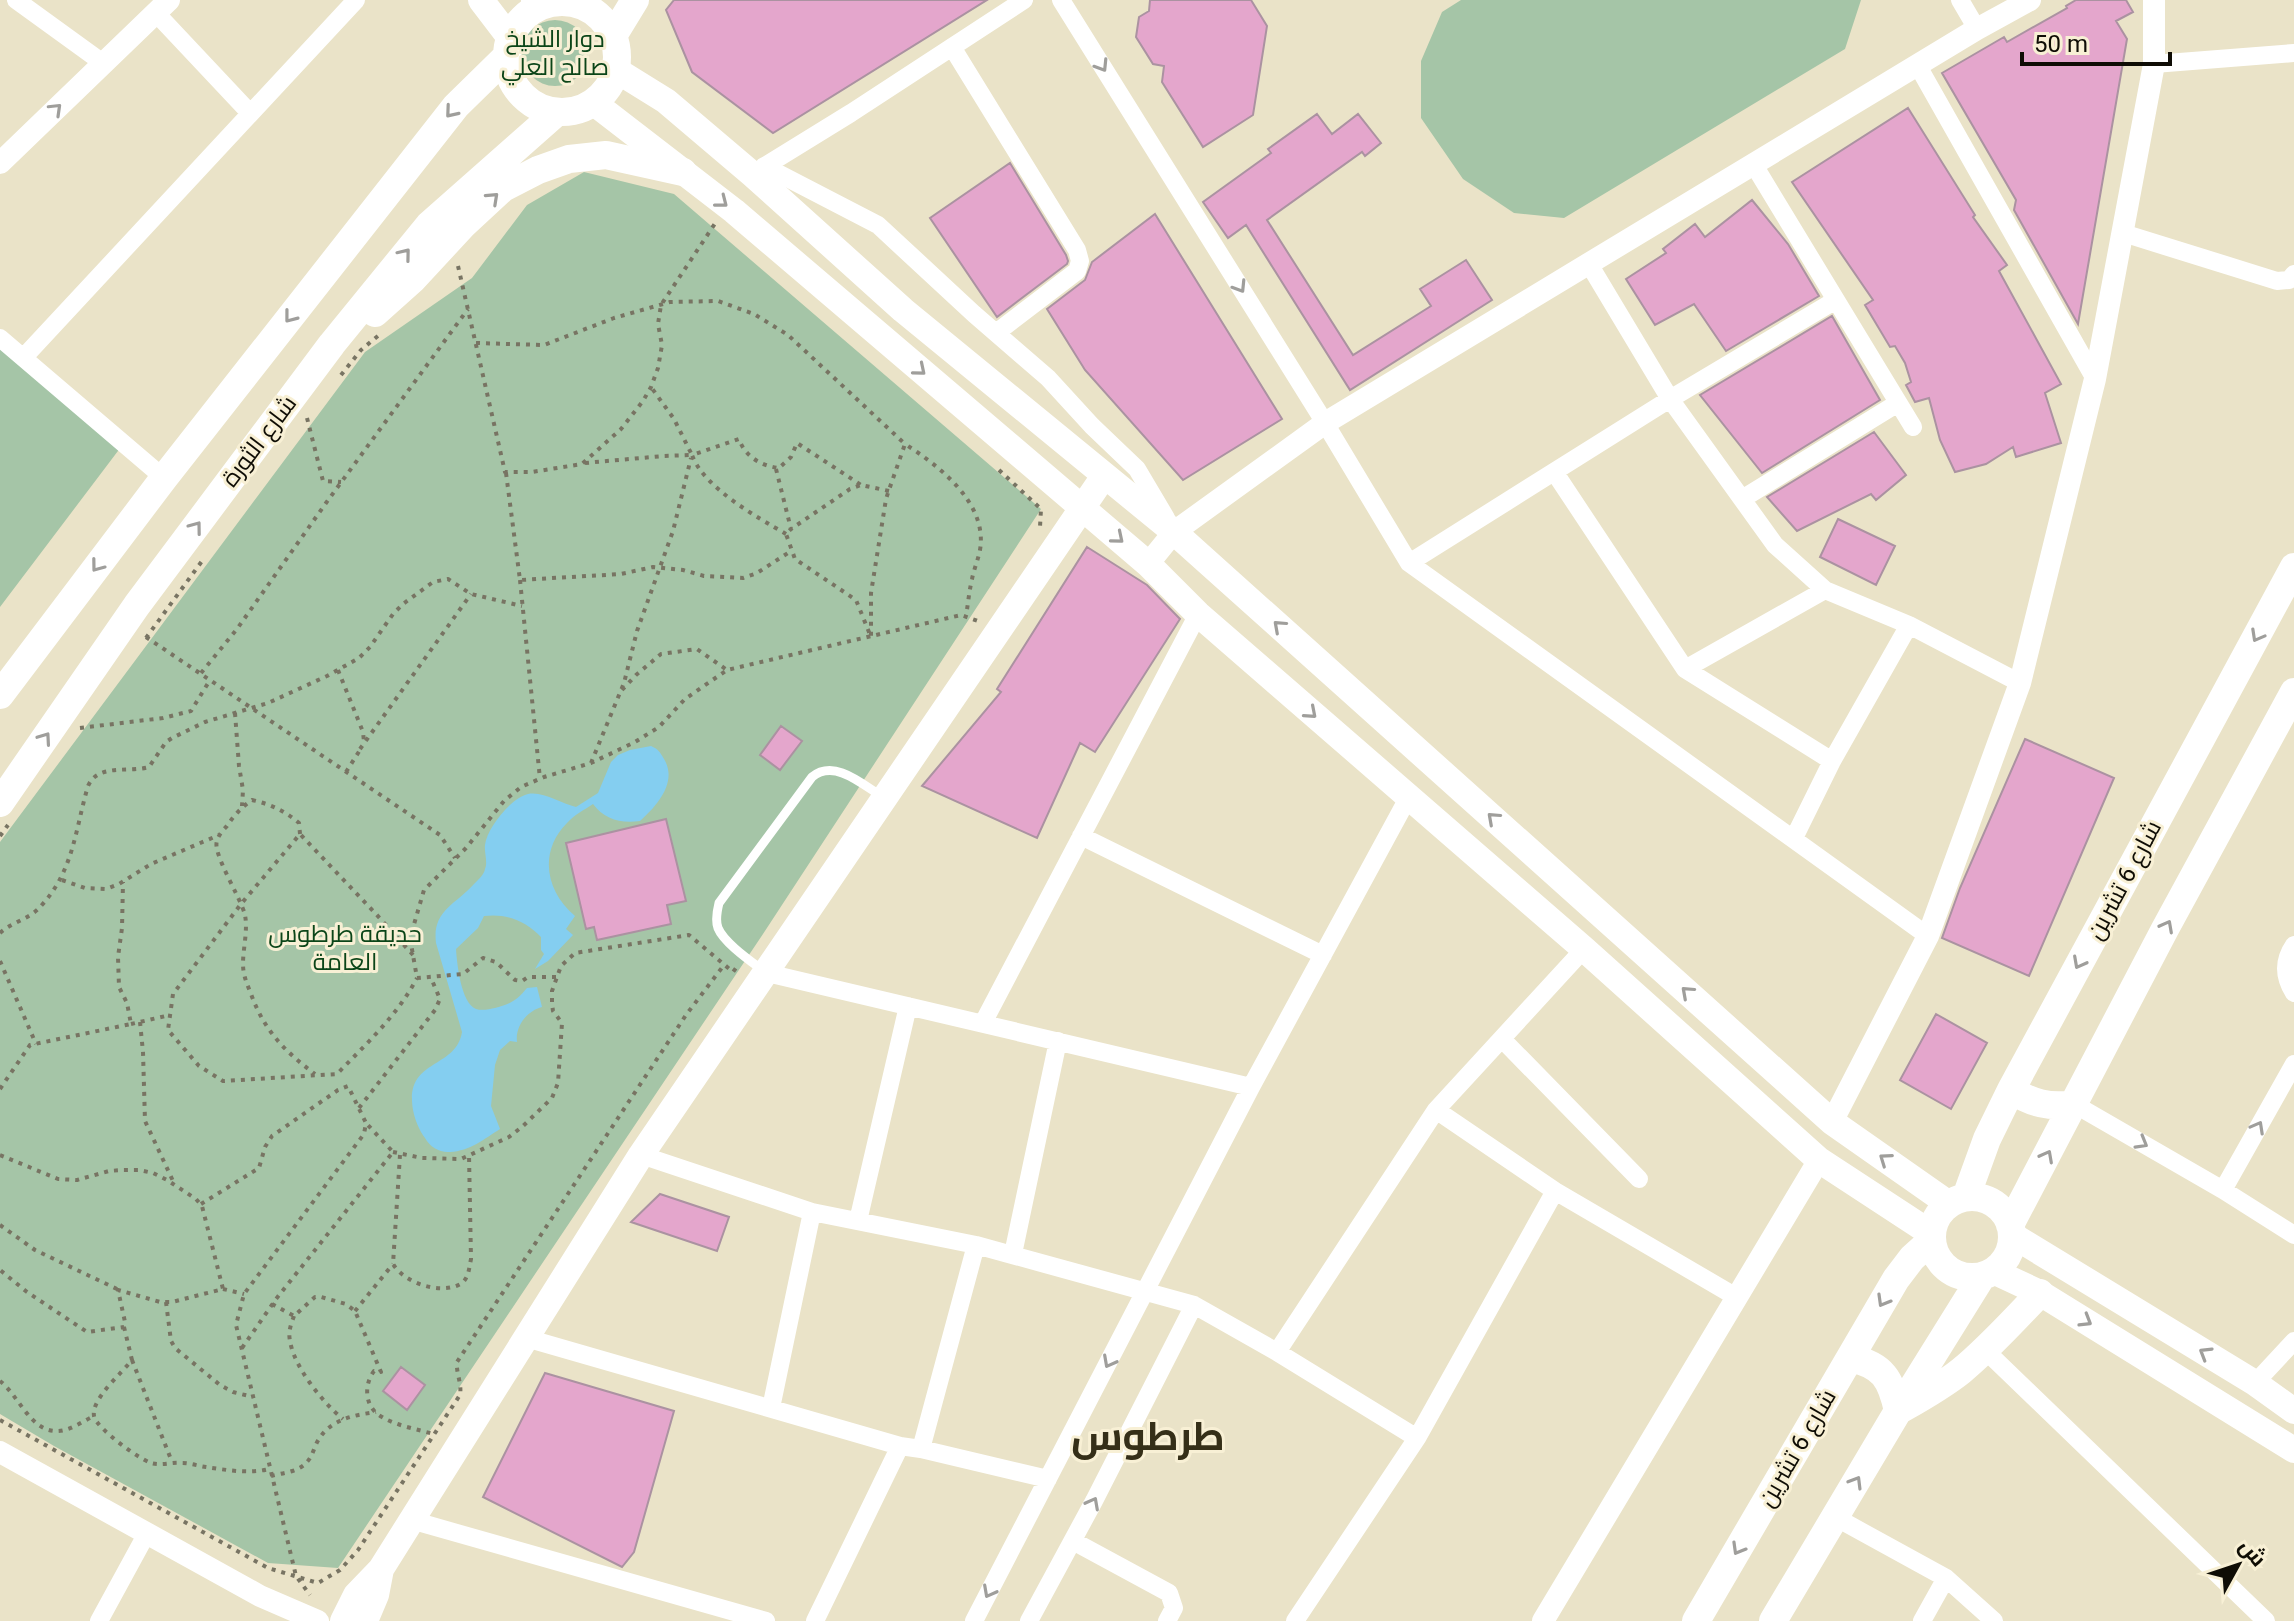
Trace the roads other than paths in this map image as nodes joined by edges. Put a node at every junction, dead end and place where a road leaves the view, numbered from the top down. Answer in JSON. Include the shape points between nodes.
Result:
{"nodes":[{"id":1,"x":16,"y":0,"type":"edge"},
{"id":2,"x":356,"y":0,"type":"edge"},
{"id":3,"x":481,"y":0,"type":"edge"},
{"id":4,"x":635,"y":0,"type":"edge"},
{"id":5,"x":1024,"y":0,"type":"edge"},
{"id":6,"x":1061,"y":0,"type":"edge"},
{"id":7,"x":1960,"y":0,"type":"edge"},
{"id":8,"x":2030,"y":0,"type":"edge"},
{"id":9,"x":2154,"y":0,"type":"edge"},
{"id":10,"x":546,"y":2,"type":"edge"},
{"id":11,"x":162,"y":6,"type":"edge"},
{"id":12,"x":1977,"y":29,"type":"junction"},
{"id":13,"x":613,"y":36,"type":"junction"},
{"id":14,"x":952,"y":47,"type":"junction"},
{"id":15,"x":508,"y":48,"type":"junction"},
{"id":16,"x":2294,"y":53,"type":"edge"},
{"id":17,"x":103,"y":63,"type":"junction"},
{"id":18,"x":2154,"y":64,"type":"junction"},
{"id":19,"x":1918,"y":66,"type":"junction"},
{"id":20,"x":616,"y":70,"type":"junction"},
{"id":21,"x":594,"y":103,"type":"junction"},
{"id":22,"x":557,"y":112,"type":"junction"},
{"id":23,"x":250,"y":113,"type":"junction"},
{"id":24,"x":0,"y":163,"type":"edge"},
{"id":25,"x":1754,"y":165,"type":"junction"},
{"id":26,"x":758,"y":170,"type":"junction"},
{"id":27,"x":683,"y":172,"type":"junction"},
{"id":28,"x":2123,"y":233,"type":"junction"},
{"id":29,"x":1589,"y":264,"type":"junction"},
{"id":30,"x":2294,"y":274,"type":"edge"},
{"id":31,"x":1836,"y":300,"type":"junction"},
{"id":32,"x":996,"y":333,"type":"junction"},
{"id":33,"x":0,"y":338,"type":"edge"},
{"id":34,"x":332,"y":344,"type":"junction"},
{"id":35,"x":24,"y":357,"type":"junction"},
{"id":36,"x":2095,"y":379,"type":"junction"},
{"id":37,"x":1670,"y":399,"type":"junction"},
{"id":38,"x":1898,"y":403,"type":"junction"},
{"id":39,"x":1325,"y":423,"type":"junction"},
{"id":40,"x":1913,"y":427,"type":"dead end"},
{"id":41,"x":1555,"y":473,"type":"junction"},
{"id":42,"x":1104,"y":476,"type":"junction"},
{"id":43,"x":164,"y":478,"type":"junction"},
{"id":44,"x":1742,"y":499,"type":"junction"},
{"id":45,"x":1081,"y":507,"type":"junction"},
{"id":46,"x":1174,"y":532,"type":"junction"},
{"id":47,"x":1409,"y":563,"type":"junction"},
{"id":48,"x":1148,"y":564,"type":"junction"},
{"id":49,"x":2294,"y":567,"type":"edge"},
{"id":50,"x":1825,"y":590,"type":"junction"},
{"id":51,"x":1198,"y":614,"type":"junction"},
{"id":52,"x":1909,"y":625,"type":"junction"},
{"id":53,"x":1685,"y":669,"type":"junction"},
{"id":54,"x":2020,"y":683,"type":"junction"},
{"id":55,"x":2294,"y":692,"type":"edge"},
{"id":56,"x":0,"y":695,"type":"edge"},
{"id":57,"x":1832,"y":761,"type":"junction"},
{"id":58,"x":884,"y":798,"type":"junction"},
{"id":59,"x":1408,"y":798,"type":"junction"},
{"id":60,"x":4,"y":814,"type":"edge"},
{"id":61,"x":1081,"y":836,"type":"junction"},
{"id":62,"x":1794,"y":838,"type":"junction"},
{"id":63,"x":1928,"y":936,"type":"junction"},
{"id":64,"x":2294,"y":945,"type":"edge"},
{"id":65,"x":1584,"y":949,"type":"junction"},
{"id":66,"x":1323,"y":955,"type":"junction"},
{"id":67,"x":767,"y":973,"type":"junction"},
{"id":68,"x":2294,"y":993,"type":"edge"},
{"id":69,"x":908,"y":1006,"type":"junction"},
{"id":70,"x":983,"y":1023,"type":"junction"},
{"id":71,"x":1502,"y":1039,"type":"junction"},
{"id":72,"x":1058,"y":1041,"type":"junction"},
{"id":73,"x":2294,"y":1064,"type":"edge"},
{"id":74,"x":1251,"y":1087,"type":"junction"},
{"id":75,"x":2011,"y":1090,"type":"junction"},
{"id":76,"x":2074,"y":1104,"type":"junction"},
{"id":77,"x":1436,"y":1110,"type":"junction"},
{"id":78,"x":1832,"y":1122,"type":"junction"},
{"id":79,"x":641,"y":1155,"type":"junction"},
{"id":80,"x":1819,"y":1160,"type":"junction"},
{"id":81,"x":1639,"y":1179,"type":"dead end"},
{"id":82,"x":2223,"y":1190,"type":"junction"},
{"id":83,"x":1555,"y":1191,"type":"junction"},
{"id":84,"x":1958,"y":1200,"type":"junction"},
{"id":85,"x":812,"y":1212,"type":"junction"},
{"id":86,"x":858,"y":1221,"type":"junction"},
{"id":87,"x":2011,"y":1230,"type":"junction"},
{"id":88,"x":2294,"y":1235,"type":"edge"},
{"id":89,"x":1932,"y":1237,"type":"junction"},
{"id":90,"x":976,"y":1245,"type":"junction"},
{"id":91,"x":1013,"y":1254,"type":"junction"},
{"id":92,"x":1987,"y":1274,"type":"junction"},
{"id":93,"x":1145,"y":1292,"type":"junction"},
{"id":94,"x":2040,"y":1293,"type":"junction"},
{"id":95,"x":1738,"y":1298,"type":"junction"},
{"id":96,"x":1194,"y":1305,"type":"junction"},
{"id":97,"x":526,"y":1338,"type":"junction"},
{"id":98,"x":2294,"y":1341,"type":"edge"},
{"id":99,"x":1985,"y":1350,"type":"junction"},
{"id":100,"x":1277,"y":1352,"type":"junction"},
{"id":101,"x":1850,"y":1358,"type":"junction"},
{"id":102,"x":2255,"y":1383,"type":"junction"},
{"id":103,"x":771,"y":1408,"type":"junction"},
{"id":104,"x":1898,"y":1411,"type":"junction"},
{"id":105,"x":2294,"y":1411,"type":"edge"},
{"id":106,"x":1417,"y":1438,"type":"junction"},
{"id":107,"x":900,"y":1446,"type":"junction"},
{"id":108,"x":921,"y":1449,"type":"junction"},
{"id":109,"x":2294,"y":1450,"type":"edge"},
{"id":110,"x":0,"y":1452,"type":"edge"},
{"id":111,"x":1048,"y":1479,"type":"junction"},
{"id":112,"x":1835,"y":1517,"type":"junction"},
{"id":113,"x":411,"y":1520,"type":"junction"},
{"id":114,"x":147,"y":1533,"type":"junction"},
{"id":115,"x":1073,"y":1541,"type":"junction"},
{"id":116,"x":381,"y":1569,"type":"junction"},
{"id":117,"x":1946,"y":1578,"type":"junction"},
{"id":118,"x":260,"y":1596,"type":"junction"},
{"id":119,"x":99,"y":1621,"type":"edge"},
{"id":120,"x":287,"y":1621,"type":"edge"},
{"id":121,"x":318,"y":1621,"type":"edge"},
{"id":122,"x":343,"y":1621,"type":"edge"},
{"id":123,"x":365,"y":1621,"type":"edge"},
{"id":124,"x":766,"y":1621,"type":"edge"},
{"id":125,"x":815,"y":1621,"type":"edge"},
{"id":126,"x":974,"y":1621,"type":"edge"},
{"id":127,"x":1029,"y":1621,"type":"edge"},
{"id":128,"x":1167,"y":1621,"type":"edge"},
{"id":129,"x":1295,"y":1621,"type":"edge"},
{"id":130,"x":1543,"y":1621,"type":"edge"},
{"id":131,"x":1696,"y":1621,"type":"edge"},
{"id":132,"x":1773,"y":1621,"type":"edge"},
{"id":133,"x":1922,"y":1621,"type":"edge"},
{"id":134,"x":1994,"y":1621,"type":"edge"},
{"id":135,"x":2265,"y":1621,"type":"edge"}],
"edges":[{"from":1,"to":17,"type":"street"},
{"from":2,"to":23,"type":"street"},
{"from":3,"to":15,"type":"main road"},
{"from":4,"to":13,"type":"main road"},
{"from":5,"to":14,"type":"street"},
{"from":6,"to":39,"type":"street","one_way":true},
{"from":7,"to":12,"type":"street"},
{"from":8,"to":12,"type":"street"},
{"from":9,"to":18,"type":"street"},
{"from":10,"to":13,"type":"main road","via":[[572,2],[589,9]]},
{"from":10,"to":15,"type":"main road","via":[[517,25]]},
{"from":11,"to":17,"type":"street"},
{"from":11,"to":23,"type":"street"},
{"from":12,"to":19,"type":"street"},
{"from":13,"to":20,"type":"main road"},
{"from":14,"to":26,"type":"street"},
{"from":14,"to":32,"type":"street","via":[[1080,261],[1077,271]]},
{"from":15,"to":22,"type":"main road","via":[[509,74],[516,88],[541,109]]},
{"from":15,"to":43,"type":"main road","one_way":true,"via":[[456,106]]},
{"from":16,"to":18,"type":"street"},
{"from":24,"to":17,"type":"street","one_way":true},
{"from":18,"to":28,"type":"street"},
{"from":19,"to":25,"type":"street"},
{"from":19,"to":36,"type":"street"},
{"from":20,"to":21,"type":"main road"},
{"from":20,"to":26,"type":"main road"},
{"from":21,"to":22,"type":"main road"},
{"from":21,"to":27,"type":"main road"},
{"from":34,"to":22,"type":"main road","name":"شارع الثورة","one_way":true,"via":[[429,225]]},
{"from":23,"to":35,"type":"street"},
{"from":25,"to":29,"type":"street"},
{"from":25,"to":31,"type":"street"},
{"from":26,"to":32,"type":"street","via":[[878,225]]},
{"from":26,"to":42,"type":"main road","via":[[903,310]]},
{"from":34,"to":27,"type":"main road","one_way":true,"via":[[413,279],[503,188],[538,170],[569,159],[606,155]]},
{"from":27,"to":45,"type":"main road","one_way":true},
{"from":28,"to":30,"type":"street","via":[[2277,281]]},
{"from":28,"to":36,"type":"street"},
{"from":29,"to":37,"type":"street"},
{"from":29,"to":39,"type":"street"},
{"from":31,"to":37,"type":"street"},
{"from":31,"to":38,"type":"street"},
{"from":32,"to":46,"type":"street","via":[[1137,469]]},
{"from":33,"to":35,"type":"street"},
{"from":60,"to":34,"type":"main road","name":"شارع الثورة","one_way":true,"via":[[137,605]]},
{"from":35,"to":43,"type":"street"},
{"from":36,"to":54,"type":"street"},
{"from":37,"to":41,"type":"street"},
{"from":37,"to":44,"type":"street"},
{"from":38,"to":40,"type":"street"},
{"from":38,"to":44,"type":"street"},
{"from":39,"to":46,"type":"street"},
{"from":39,"to":47,"type":"street"},
{"from":41,"to":47,"type":"street"},
{"from":41,"to":53,"type":"street"},
{"from":42,"to":45,"type":"main road"},
{"from":42,"to":46,"type":"main road"},
{"from":43,"to":56,"type":"main road","one_way":true},
{"from":44,"to":50,"type":"street","via":[[1775,545]]},
{"from":45,"to":48,"type":"main road","one_way":true},
{"from":45,"to":58,"type":"main road"},
{"from":46,"to":48,"type":"street"},
{"from":78,"to":46,"type":"main road","one_way":true},
{"from":47,"to":62,"type":"street"},
{"from":48,"to":51,"type":"main road"},
{"from":49,"to":75,"type":"main road","name":"شارع 6 تشرين","one_way":true},
{"from":50,"to":52,"type":"street"},
{"from":50,"to":53,"type":"street"},
{"from":51,"to":59,"type":"main road","one_way":true},
{"from":51,"to":61,"type":"street"},
{"from":52,"to":54,"type":"street"},
{"from":52,"to":57,"type":"street"},
{"from":53,"to":57,"type":"street"},
{"from":54,"to":63,"type":"street"},
{"from":76,"to":55,"type":"main road","one_way":true},
{"from":57,"to":62,"type":"street"},
{"from":58,"to":67,"type":"main road"},
{"from":58,"to":67,"type":"lane","via":[[831,769],[820,770],[719,903],[719,930]]},
{"from":59,"to":65,"type":"main road"},
{"from":59,"to":66,"type":"street"},
{"from":61,"to":66,"type":"street"},
{"from":61,"to":70,"type":"street"},
{"from":62,"to":63,"type":"street"},
{"from":63,"to":78,"type":"street"},
{"from":64,"to":68,"type":"street","via":[[2286,963]]},
{"from":65,"to":71,"type":"street"},
{"from":65,"to":80,"type":"main road"},
{"from":66,"to":74,"type":"street"},
{"from":67,"to":69,"type":"street"},
{"from":67,"to":79,"type":"main road"},
{"from":69,"to":70,"type":"street"},
{"from":69,"to":86,"type":"street"},
{"from":70,"to":72,"type":"street"},
{"from":71,"to":77,"type":"street"},
{"from":71,"to":81,"type":"street"},
{"from":72,"to":74,"type":"street"},
{"from":72,"to":91,"type":"street"},
{"from":82,"to":73,"type":"street","one_way":true},
{"from":74,"to":93,"type":"street"},
{"from":75,"to":76,"type":"main road","via":[[2034,1103]]},
{"from":75,"to":84,"type":"main road","name":"شارع 6 تشرين"},
{"from":76,"to":82,"type":"street","one_way":true},
{"from":87,"to":76,"type":"main road","one_way":true},
{"from":77,"to":83,"type":"street"},
{"from":77,"to":100,"type":"street"},
{"from":84,"to":78,"type":"main road","one_way":true},
{"from":79,"to":85,"type":"street"},
{"from":79,"to":97,"type":"main road"},
{"from":80,"to":89,"type":"main road"},
{"from":80,"to":95,"type":"street"},
{"from":82,"to":88,"type":"street"},
{"from":83,"to":95,"type":"street"},
{"from":83,"to":106,"type":"street"},
{"from":84,"to":87,"type":"main road","via":[[1993,1203]]},
{"from":84,"to":89,"type":"main road","via":[[1940,1212]]},
{"from":85,"to":86,"type":"street"},
{"from":85,"to":103,"type":"street"},
{"from":86,"to":90,"type":"street"},
{"from":87,"to":92,"type":"main road","via":[[2003,1262]]},
{"from":102,"to":87,"type":"main road","one_way":true},
{"from":89,"to":92,"type":"main road","via":[[1934,1252],[1948,1270]]},
{"from":89,"to":101,"type":"main road","name":"شارع 6 تشرين","one_way":true,"via":[[1896,1279]]},
{"from":90,"to":91,"type":"street"},
{"from":90,"to":108,"type":"street"},
{"from":91,"to":93,"type":"street"},
{"from":92,"to":94,"type":"main road"},
{"from":92,"to":104,"type":"main road"},
{"from":93,"to":96,"type":"street"},
{"from":93,"to":111,"type":"street","one_way":true},
{"from":94,"to":99,"type":"main road"},
{"from":94,"to":109,"type":"main road","one_way":true},
{"from":95,"to":130,"type":"street"},
{"from":96,"to":100,"type":"street"},
{"from":115,"to":96,"type":"street","one_way":true},
{"from":97,"to":103,"type":"street"},
{"from":97,"to":113,"type":"main road"},
{"from":98,"to":102,"type":"street"},
{"from":99,"to":104,"type":"main road","via":[[1937,1389]]},
{"from":99,"to":135,"type":"street"},
{"from":100,"to":106,"type":"street"},
{"from":101,"to":104,"type":"main road","via":[[1882,1372]]},
{"from":101,"to":131,"type":"main road","name":"شارع 6 تشرين","one_way":true},
{"from":102,"to":105,"type":"main road"},
{"from":103,"to":107,"type":"street"},
{"from":112,"to":104,"type":"main road","one_way":true},
{"from":106,"to":129,"type":"street"},
{"from":107,"to":108,"type":"street"},
{"from":107,"to":125,"type":"street"},
{"from":108,"to":111,"type":"street"},
{"from":110,"to":114,"type":"street"},
{"from":111,"to":126,"type":"street","one_way":true},
{"from":112,"to":117,"type":"street"},
{"from":112,"to":132,"type":"main road"},
{"from":113,"to":116,"type":"main road"},
{"from":113,"to":124,"type":"street"},
{"from":114,"to":118,"type":"street"},
{"from":114,"to":119,"type":"street"},
{"from":115,"to":127,"type":"street"},
{"from":115,"to":128,"type":"street","via":[[1169,1593],[1174,1608]]},
{"from":116,"to":122,"type":"main road","via":[[356,1595]]},
{"from":116,"to":123,"type":"main road"},
{"from":117,"to":133,"type":"street"},
{"from":117,"to":134,"type":"street"},
{"from":118,"to":120,"type":"street"},
{"from":118,"to":121,"type":"street"}]}
